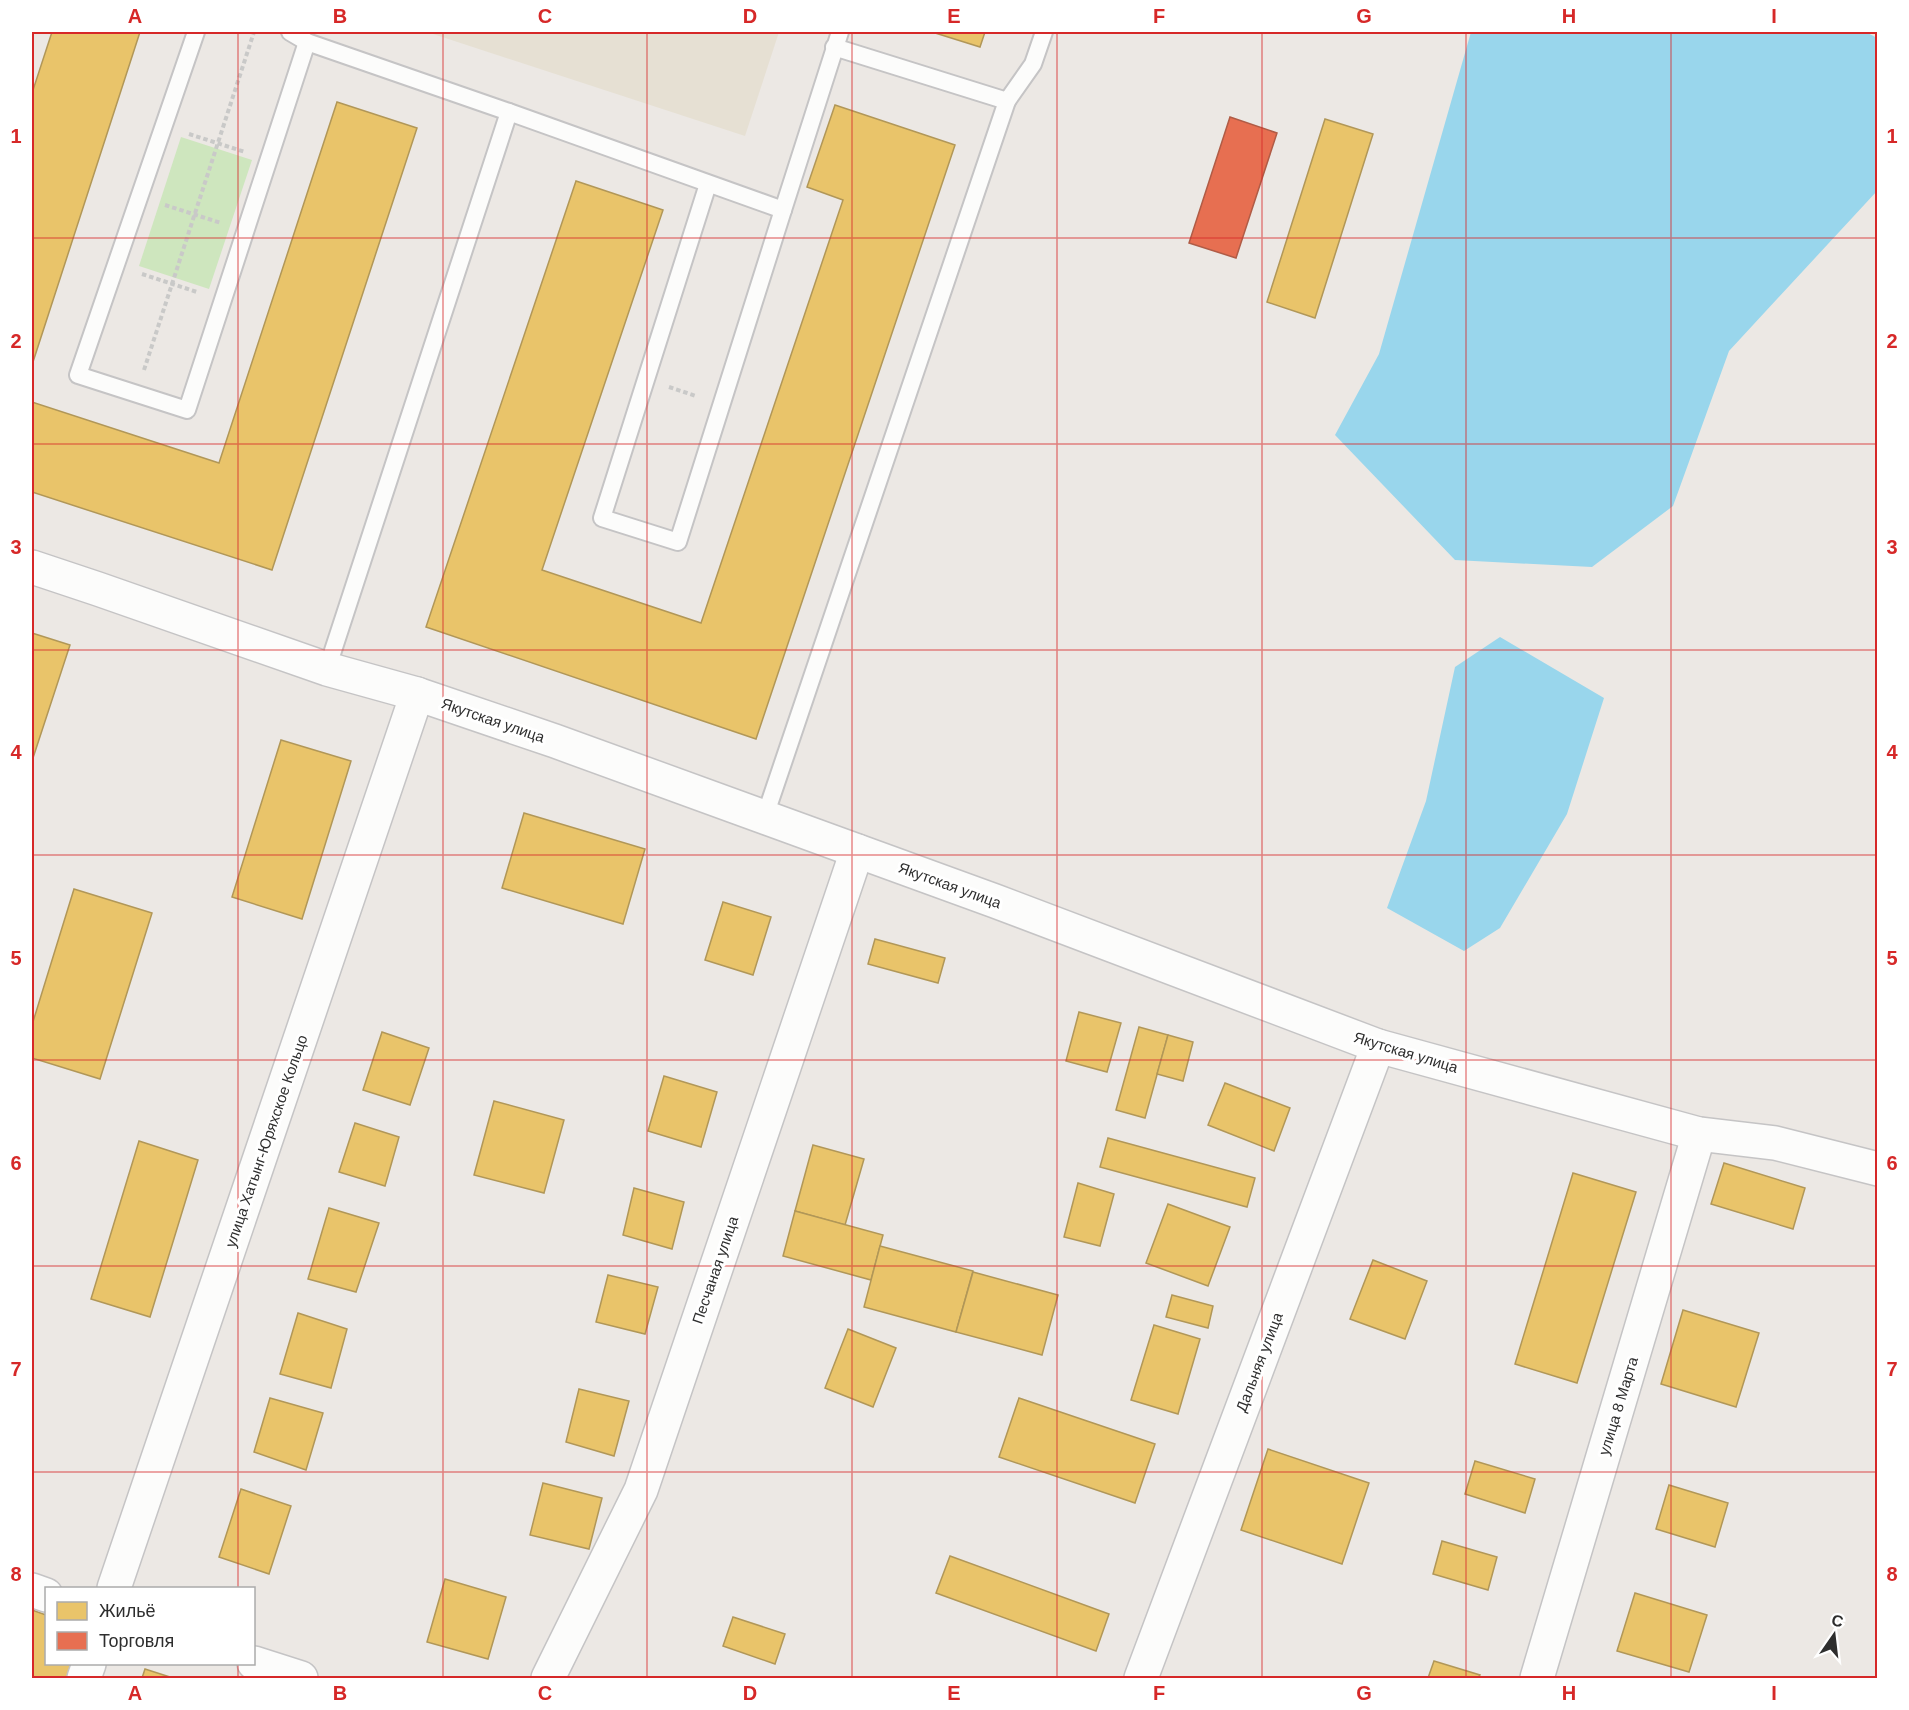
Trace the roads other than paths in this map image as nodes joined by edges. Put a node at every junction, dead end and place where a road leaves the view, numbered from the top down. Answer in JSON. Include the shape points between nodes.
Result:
{"nodes":[{"id":1,"x":196,"y":32,"type":"edge"},
{"id":2,"x":290,"y":32,"type":"edge"},
{"id":3,"x":1044,"y":32,"type":"edge"},
{"id":4,"x":837,"y":39,"type":"edge"},
{"id":5,"x":307,"y":42,"type":"junction"},
{"id":6,"x":1007,"y":101,"type":"junction"},
{"id":7,"x":509,"y":112,"type":"junction"},
{"id":8,"x":708,"y":184,"type":"junction"},
{"id":9,"x":783,"y":210,"type":"junction"},
{"id":10,"x":32,"y":567,"type":"edge"},
{"id":11,"x":327,"y":669,"type":"junction"},
{"id":12,"x":417,"y":694,"type":"junction"},
{"id":13,"x":765,"y":816,"type":"junction"},
{"id":14,"x":857,"y":851,"type":"junction"},
{"id":15,"x":1378,"y":1046,"type":"junction"},
{"id":16,"x":1699,"y":1134,"type":"junction"},
{"id":17,"x":1878,"y":1169,"type":"edge"},
{"id":18,"x":114,"y":1587,"type":"edge"},
{"id":19,"x":255,"y":1663,"type":"edge"},
{"id":20,"x":301,"y":1678,"type":"edge"},
{"id":21,"x":548,"y":1678,"type":"edge"},
{"id":22,"x":1141,"y":1678,"type":"edge"},
{"id":23,"x":1537,"y":1678,"type":"edge"}],
"edges":[{"from":1,"to":5,"type":"lane","via":[[78,375],[187,410]]},
{"from":2,"to":5,"type":"lane"},
{"from":3,"to":6,"type":"lane","via":[[1033,64]]},
{"from":4,"to":6,"type":"lane"},
{"from":4,"to":9,"type":"lane"},
{"from":5,"to":7,"type":"lane"},
{"from":6,"to":13,"type":"lane"},
{"from":7,"to":8,"type":"lane"},
{"from":7,"to":11,"type":"lane"},
{"from":8,"to":9,"type":"lane"},
{"from":8,"to":9,"type":"lane","via":[[602,518],[678,542]]},
{"from":10,"to":11,"type":"street","name":"Якутская улица"},
{"from":11,"to":12,"type":"street","name":"Якутская улица"},
{"from":12,"to":13,"type":"street","name":"Якутская улица"},
{"from":12,"to":18,"type":"street","name":"улица Хатынг-Юряхское Кольцо"},
{"from":13,"to":14,"type":"street","name":"Якутская улица"},
{"from":14,"to":15,"type":"street","name":"Якутская улица"},
{"from":14,"to":21,"type":"street","name":"Песчаная улица","via":[[641,1490]]},
{"from":15,"to":16,"type":"street","name":"Якутская улица"},
{"from":15,"to":22,"type":"street","name":"Дальняя улица"},
{"from":16,"to":17,"type":"street","name":"Якутская улица","via":[[1775,1143]]},
{"from":16,"to":23,"type":"street","name":"улица 8 Марта"},
{"from":19,"to":20,"type":"street"}]}
